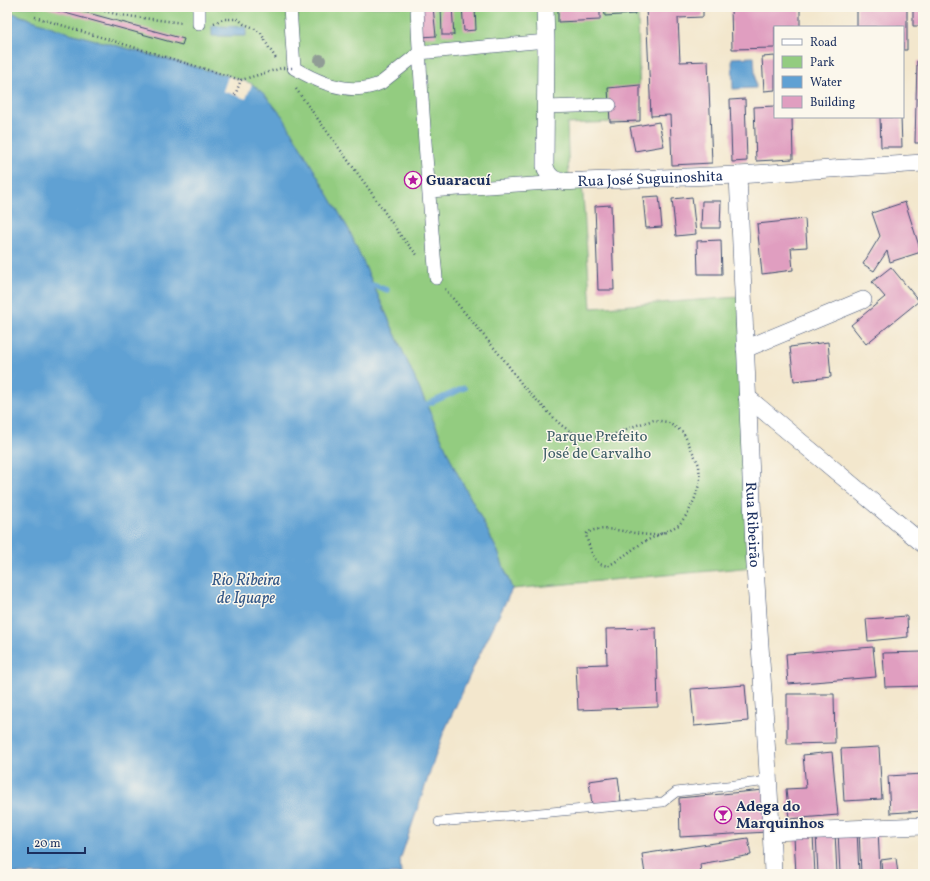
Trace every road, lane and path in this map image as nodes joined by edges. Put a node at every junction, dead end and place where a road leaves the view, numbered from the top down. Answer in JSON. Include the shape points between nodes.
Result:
{"nodes":[{"id":1,"x":199,"y":7,"type":"edge"},
{"id":2,"x":290,"y":7,"type":"edge"},
{"id":3,"x":417,"y":7,"type":"edge"},
{"id":4,"x":545,"y":7,"type":"edge"},
{"id":5,"x":35,"y":17,"type":"dead end"},
{"id":6,"x":199,"y":24,"type":"dead end"},
{"id":7,"x":546,"y":41,"type":"junction"},
{"id":8,"x":419,"y":53,"type":"junction"},
{"id":9,"x":294,"y":68,"type":"junction"},
{"id":10,"x":241,"y":80,"type":"junction"},
{"id":11,"x":235,"y":95,"type":"dead end"},
{"id":12,"x":610,"y":105,"type":"dead end"},
{"id":13,"x":545,"y":107,"type":"junction"},
{"id":14,"x":923,"y":163,"type":"edge"},
{"id":15,"x":738,"y":175,"type":"junction"},
{"id":16,"x":563,"y":182,"type":"junction"},
{"id":17,"x":429,"y":191,"type":"junction"},
{"id":18,"x":436,"y":278,"type":"dead end"},
{"id":19,"x":863,"y":300,"type":"dead end"},
{"id":20,"x":745,"y":349,"type":"junction"},
{"id":21,"x":747,"y":397,"type":"junction"},
{"id":22,"x":666,"y":532,"type":"joint"},
{"id":23,"x":923,"y":544,"type":"edge"},
{"id":24,"x":769,"y":782,"type":"junction"},
{"id":25,"x":439,"y":822,"type":"dead end"},
{"id":26,"x":923,"y":826,"type":"edge"},
{"id":27,"x":772,"y":832,"type":"junction"},
{"id":28,"x":773,"y":874,"type":"edge"}],
"edges":[{"from":1,"to":6,"type":"street"},
{"from":2,"to":9,"type":"street"},
{"from":3,"to":8,"type":"street"},
{"from":4,"to":7,"type":"street","name":"Rua José Suguinoshita"},
{"from":5,"to":10,"type":"path"},
{"from":7,"to":8,"type":"street"},
{"from":7,"to":13,"type":"street","name":"Rua José Suguinoshita"},
{"from":8,"to":9,"type":"street","via":[[381,83],[363,89],[320,82]]},
{"from":8,"to":17,"type":"street"},
{"from":9,"to":10,"type":"path","bridge":true,"via":[[282,68]]},
{"from":10,"to":11,"type":"path","bridge":true},
{"from":12,"to":13,"type":"street"},
{"from":13,"to":16,"type":"street","name":"Rua José Suguinoshita","via":[[545,166],[550,177]]},
{"from":14,"to":15,"type":"street","name":"Rua José Suguinoshita"},
{"from":15,"to":16,"type":"street","name":"Rua José Suguinoshita"},
{"from":15,"to":20,"type":"street","name":"Rua Ribeirão"},
{"from":16,"to":17,"type":"street"},
{"from":17,"to":18,"type":"street"},
{"from":19,"to":20,"type":"street"},
{"from":20,"to":21,"type":"street","name":"Rua Ribeirão"},
{"from":21,"to":23,"type":"street"},
{"from":21,"to":24,"type":"street","name":"Rua Ribeirão"},
{"from":22,"to":22,"type":"path","via":[[642,543],[606,566],[595,558],[586,538],[589,531],[601,530],[654,535]]},
{"from":24,"to":25,"type":"lane","via":[[676,792],[663,802]]},
{"from":24,"to":27,"type":"street","name":"Rua Ribeirão"},
{"from":26,"to":27,"type":"street"},
{"from":27,"to":28,"type":"street","name":"Rua Ribeirão"}]}
